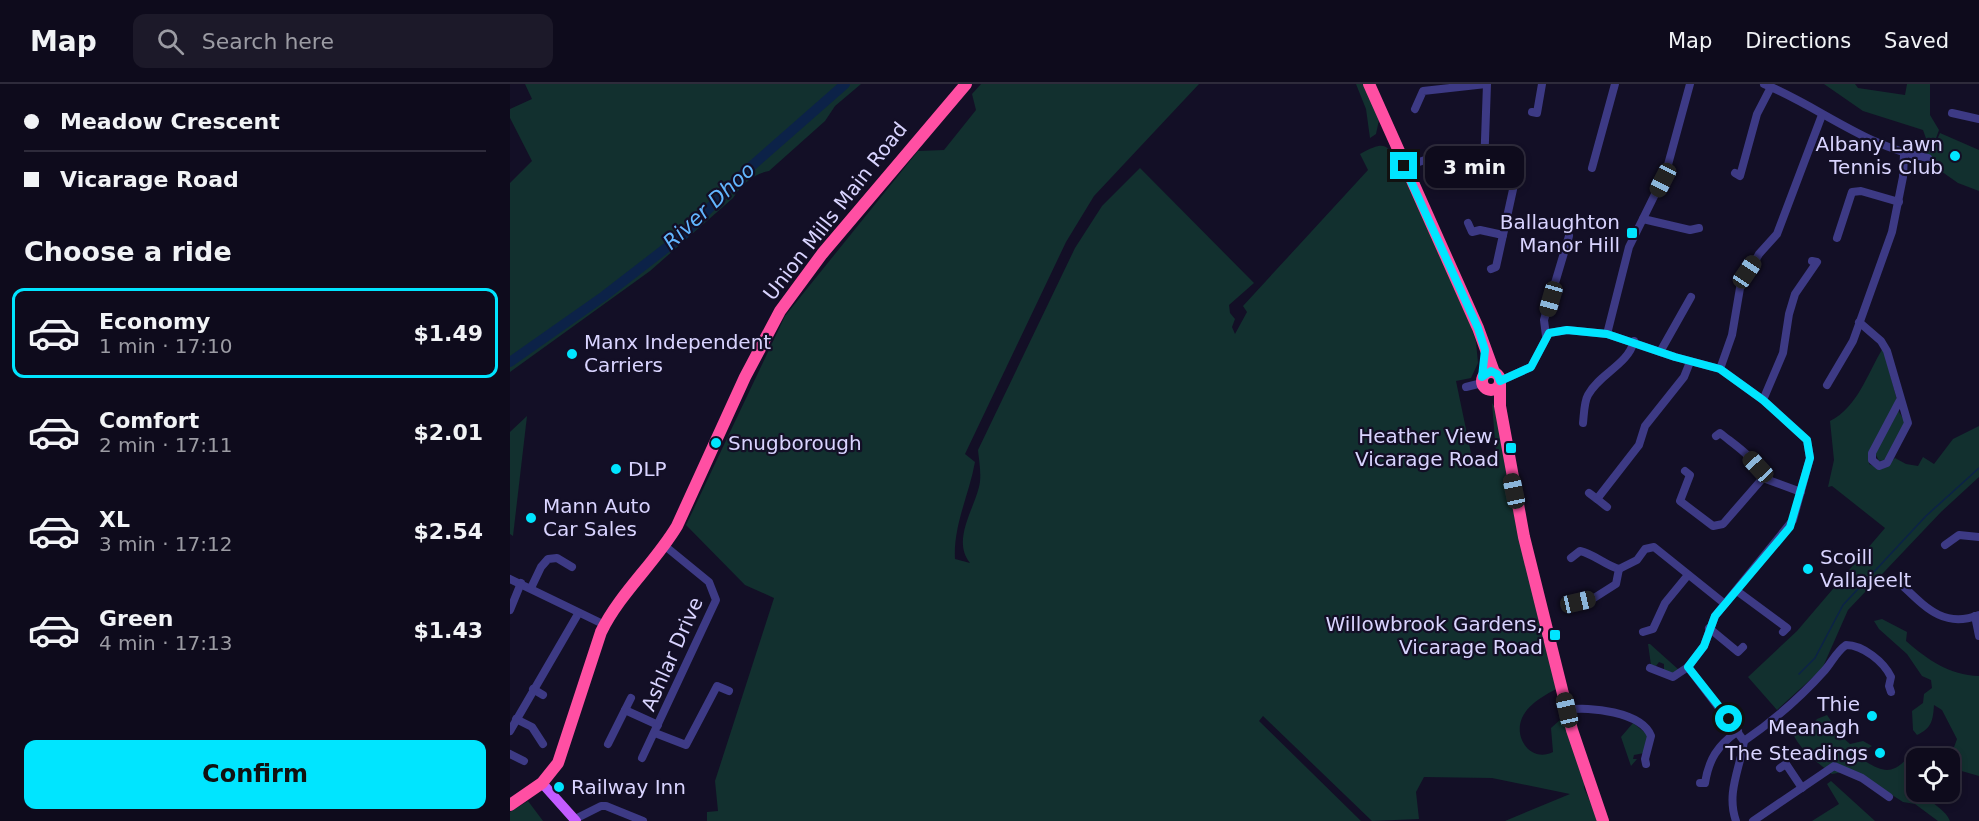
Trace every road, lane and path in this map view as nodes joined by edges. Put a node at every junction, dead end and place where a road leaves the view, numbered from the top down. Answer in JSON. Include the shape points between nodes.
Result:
{"nodes":[{"id":1,"x":966,"y":84,"type":"edge"},
{"id":2,"x":1369,"y":84,"type":"edge"},
{"id":3,"x":1487,"y":84,"type":"edge"},
{"id":4,"x":1542,"y":84,"type":"edge"},
{"id":5,"x":1615,"y":84,"type":"edge"},
{"id":6,"x":1690,"y":84,"type":"edge"},
{"id":7,"x":1768,"y":85,"type":"edge"},
{"id":8,"x":1415,"y":109,"type":"dead end"},
{"id":9,"x":1537,"y":113,"type":"dead end"},
{"id":10,"x":1952,"y":113,"type":"dead end"},
{"id":11,"x":1822,"y":115,"type":"junction"},
{"id":12,"x":1979,"y":119,"type":"edge"},
{"id":13,"x":1904,"y":154,"type":"junction"},
{"id":14,"x":1928,"y":158,"type":"dead end"},
{"id":15,"x":1404,"y":166,"type":"junction"},
{"id":16,"x":1484,"y":168,"type":"junction"},
{"id":17,"x":1592,"y":168,"type":"dead end"},
{"id":18,"x":1740,"y":176,"type":"dead end"},
{"id":19,"x":1899,"y":202,"type":"junction"},
{"id":20,"x":1643,"y":219,"type":"junction"},
{"id":21,"x":1468,"y":223,"type":"dead end"},
{"id":22,"x":1699,"y":228,"type":"dead end"},
{"id":23,"x":1503,"y":235,"type":"junction"},
{"id":24,"x":1569,"y":236,"type":"dead end"},
{"id":25,"x":1837,"y":238,"type":"dead end"},
{"id":26,"x":1817,"y":262,"type":"dead end"},
{"id":27,"x":1496,"y":270,"type":"dead end"},
{"id":28,"x":1681,"y":299,"type":"dead end"},
{"id":29,"x":1859,"y":322,"type":"junction"},
{"id":30,"x":1607,"y":334,"type":"junction"},
{"id":31,"x":1546,"y":336,"type":"junction"},
{"id":32,"x":1634,"y":342,"type":"junction"},
{"id":33,"x":1485,"y":350,"type":"junction"},
{"id":34,"x":1660,"y":352,"type":"junction"},
{"id":35,"x":1690,"y":362,"type":"junction"},
{"id":36,"x":1720,"y":369,"type":"junction"},
{"id":37,"x":1500,"y":377,"type":"junction"},
{"id":38,"x":1483,"y":383,"type":"junction"},
{"id":39,"x":1827,"y":385,"type":"dead end"},
{"id":40,"x":1466,"y":387,"type":"dead end"},
{"id":41,"x":1763,"y":400,"type":"junction"},
{"id":42,"x":1900,"y":400,"type":"junction"},
{"id":43,"x":1500,"y":406,"type":"junction"},
{"id":44,"x":1583,"y":423,"type":"dead end"},
{"id":45,"x":1716,"y":436,"type":"dead end"},
{"id":46,"x":1690,"y":475,"type":"dead end"},
{"id":47,"x":1762,"y":478,"type":"junction"},
{"id":48,"x":1801,"y":492,"type":"junction"},
{"id":49,"x":1589,"y":493,"type":"dead end"},
{"id":50,"x":1597,"y":499,"type":"junction"},
{"id":51,"x":1607,"y":507,"type":"dead end"},
{"id":52,"x":1979,"y":537,"type":"edge"},
{"id":53,"x":1945,"y":545,"type":"dead end"},
{"id":54,"x":665,"y":546,"type":"junction"},
{"id":55,"x":1571,"y":558,"type":"dead end"},
{"id":56,"x":572,"y":567,"type":"dead end"},
{"id":57,"x":1619,"y":569,"type":"junction"},
{"id":58,"x":1688,"y":575,"type":"junction"},
{"id":59,"x":510,"y":579,"type":"edge"},
{"id":60,"x":521,"y":583,"type":"junction"},
{"id":61,"x":1904,"y":587,"type":"dead end"},
{"id":62,"x":531,"y":588,"type":"junction"},
{"id":63,"x":1576,"y":591,"type":"dead end"},
{"id":64,"x":1737,"y":591,"type":"junction"},
{"id":65,"x":1578,"y":602,"type":"junction"},
{"id":66,"x":1725,"y":604,"type":"junction"},
{"id":67,"x":1566,"y":605,"type":"dead end"},
{"id":68,"x":510,"y":609,"type":"edge"},
{"id":69,"x":578,"y":614,"type":"junction"},
{"id":70,"x":1977,"y":615,"type":"edge"},
{"id":71,"x":605,"y":625,"type":"junction"},
{"id":72,"x":1709,"y":628,"type":"junction"},
{"id":73,"x":1643,"y":632,"type":"dead end"},
{"id":74,"x":1783,"y":632,"type":"dead end"},
{"id":75,"x":1979,"y":636,"type":"edge"},
{"id":76,"x":1738,"y":652,"type":"dead end"},
{"id":77,"x":1688,"y":667,"type":"junction"},
{"id":78,"x":1650,"y":668,"type":"dead end"},
{"id":79,"x":533,"y":689,"type":"junction"},
{"id":80,"x":729,"y":691,"type":"dead end"},
{"id":81,"x":1891,"y":692,"type":"dead end"},
{"id":82,"x":543,"y":695,"type":"dead end"},
{"id":83,"x":631,"y":698,"type":"dead end"},
{"id":84,"x":625,"y":710,"type":"junction"},
{"id":85,"x":1567,"y":710,"type":"junction"},
{"id":86,"x":516,"y":719,"type":"junction"},
{"id":87,"x":657,"y":729,"type":"junction"},
{"id":88,"x":510,"y":731,"type":"edge"},
{"id":89,"x":1738,"y":731,"type":"junction"},
{"id":90,"x":1744,"y":741,"type":"junction"},
{"id":91,"x":543,"y":744,"type":"dead end"},
{"id":92,"x":608,"y":744,"type":"dead end"},
{"id":93,"x":510,"y":754,"type":"edge"},
{"id":94,"x":642,"y":758,"type":"dead end"},
{"id":95,"x":524,"y":761,"type":"dead end"},
{"id":96,"x":1643,"y":761,"type":"dead end"},
{"id":97,"x":1780,"y":768,"type":"dead end"},
{"id":98,"x":542,"y":783,"type":"junction"},
{"id":99,"x":1700,"y":783,"type":"dead end"},
{"id":100,"x":1802,"y":788,"type":"junction"},
{"id":101,"x":1889,"y":797,"type":"dead end"},
{"id":102,"x":510,"y":805,"type":"edge"},
{"id":103,"x":576,"y":820,"type":"edge"},
{"id":104,"x":643,"y":821,"type":"edge"},
{"id":105,"x":1603,"y":821,"type":"edge"},
{"id":106,"x":1736,"y":821,"type":"edge"},
{"id":107,"x":1753,"y":821,"type":"edge"}],
"edges":[{"from":1,"to":54,"type":"highway","name":"Union Mills Main Road","via":[[822,254],[780,311]]},
{"from":2,"to":15,"type":"highway"},
{"from":3,"to":8,"type":"street","via":[[1424,91]]},
{"from":3,"to":16,"type":"street"},
{"from":4,"to":9,"type":"street"},
{"from":5,"to":17,"type":"street"},
{"from":6,"to":20,"type":"street","via":[[1666,172]]},
{"from":7,"to":11,"type":"street"},
{"from":7,"to":18,"type":"street"},
{"from":10,"to":12,"type":"street","via":[[1961,111]]},
{"from":11,"to":13,"type":"street"},
{"from":11,"to":36,"type":"street","via":[[1777,234],[1759,254],[1740,288],[1732,335]]},
{"from":13,"to":14,"type":"street"},
{"from":13,"to":19,"type":"street"},
{"from":15,"to":16,"type":"street","via":[[1437,156]]},
{"from":15,"to":33,"type":"highway"},
{"from":16,"to":23,"type":"street","via":[[1513,179]]},
{"from":19,"to":25,"type":"street","via":[[1852,192]]},
{"from":19,"to":29,"type":"street"},
{"from":20,"to":22,"type":"street","via":[[1690,230]]},
{"from":20,"to":30,"type":"street","via":[[1629,248]]},
{"from":21,"to":23,"type":"street","via":[[1474,235]]},
{"from":23,"to":27,"type":"street"},
{"from":24,"to":31,"type":"street","via":[[1544,320]]},
{"from":26,"to":41,"type":"street","via":[[1795,294],[1784,353]]},
{"from":28,"to":34,"type":"street","via":[[1690,300]]},
{"from":29,"to":39,"type":"street","via":[[1851,345]]},
{"from":29,"to":42,"type":"street","via":[[1885,347]]},
{"from":30,"to":31,"type":"street","via":[[1567,330]]},
{"from":30,"to":32,"type":"street"},
{"from":31,"to":37,"type":"street","via":[[1531,367]]},
{"from":32,"to":34,"type":"street"},
{"from":32,"to":44,"type":"street","via":[[1630,354],[1603,375],[1587,397]]},
{"from":33,"to":37,"type":"highway"},
{"from":33,"to":38,"type":"highway"},
{"from":34,"to":35,"type":"street"},
{"from":35,"to":36,"type":"street"},
{"from":35,"to":50,"type":"street","via":[[1684,377],[1645,426],[1639,445]]},
{"from":36,"to":41,"type":"street"},
{"from":37,"to":38,"type":"highway","via":[[1488,372]]},
{"from":37,"to":43,"type":"highway"},
{"from":38,"to":40,"type":"street"},
{"from":38,"to":43,"type":"highway"},
{"from":41,"to":48,"type":"street","via":[[1807,440],[1810,458]]},
{"from":42,"to":42,"type":"street","via":[[1872,453],[1872,460],[1879,466],[1887,463],[1907,427]]},
{"from":43,"to":85,"type":"highway","via":[[1516,504]]},
{"from":45,"to":47,"type":"street","via":[[1719,433],[1748,456]]},
{"from":46,"to":47,"type":"street","via":[[1680,501],[1713,526],[1723,524]]},
{"from":47,"to":48,"type":"street"},
{"from":48,"to":64,"type":"street","via":[[1790,527]]},
{"from":49,"to":50,"type":"street"},
{"from":50,"to":51,"type":"street"},
{"from":52,"to":53,"type":"street","via":[[1959,535]]},
{"from":54,"to":71,"type":"highway","name":"Union Mills Main Road"},
{"from":54,"to":87,"type":"street","name":"Ashlar Drive","via":[[709,582],[717,600]]},
{"from":55,"to":57,"type":"street","via":[[1578,547]]},
{"from":56,"to":62,"type":"street","via":[[557,558],[548,559]]},
{"from":57,"to":58,"type":"street","via":[[1637,560],[1650,546]]},
{"from":57,"to":65,"type":"street","via":[[1616,584],[1594,598]]},
{"from":58,"to":66,"type":"street"},
{"from":58,"to":73,"type":"street","via":[[1665,603],[1653,628]]},
{"from":59,"to":60,"type":"street"},
{"from":60,"to":62,"type":"street"},
{"from":60,"to":68,"type":"street"},
{"from":61,"to":70,"type":"street","via":[[1940,617]]},
{"from":62,"to":69,"type":"street"},
{"from":63,"to":65,"type":"street"},
{"from":64,"to":66,"type":"street"},
{"from":64,"to":74,"type":"street","via":[[1787,628]]},
{"from":65,"to":67,"type":"street"},
{"from":66,"to":72,"type":"street"},
{"from":69,"to":71,"type":"street"},
{"from":69,"to":79,"type":"street"},
{"from":70,"to":75,"type":"street"},
{"from":71,"to":98,"type":"highway","name":"Union Mills Main Road","via":[[564,749]]},
{"from":72,"to":76,"type":"street"},
{"from":72,"to":77,"type":"street","via":[[1704,646]]},
{"from":77,"to":78,"type":"street","via":[[1676,676]]},
{"from":77,"to":89,"type":"street"},
{"from":79,"to":82,"type":"street"},
{"from":79,"to":86,"type":"street"},
{"from":80,"to":87,"type":"street","via":[[718,682],[686,745]]},
{"from":81,"to":90,"type":"street","via":[[1888,669],[1864,651],[1846,645],[1779,714]]},
{"from":83,"to":84,"type":"street"},
{"from":84,"to":87,"type":"street"},
{"from":84,"to":92,"type":"street"},
{"from":85,"to":96,"type":"street","via":[[1603,711],[1643,724],[1651,736]]},
{"from":85,"to":105,"type":"highway"},
{"from":86,"to":88,"type":"street"},
{"from":86,"to":91,"type":"street","via":[[532,727]]},
{"from":87,"to":94,"type":"street","name":"Ashlar Drive"},
{"from":89,"to":90,"type":"street"},
{"from":89,"to":99,"type":"street","via":[[1715,750],[1705,783]]},
{"from":90,"to":106,"type":"street","via":[[1732,790]]},
{"from":93,"to":95,"type":"street"},
{"from":97,"to":100,"type":"street","via":[[1786,764]]},
{"from":98,"to":102,"type":"highway","name":"Union Mills Main Road"},
{"from":98,"to":103,"type":"main road"},
{"from":100,"to":101,"type":"street","via":[[1834,766],[1862,778]]},
{"from":100,"to":107,"type":"street"},
{"from":103,"to":104,"type":"street","via":[[606,806]]}]}
